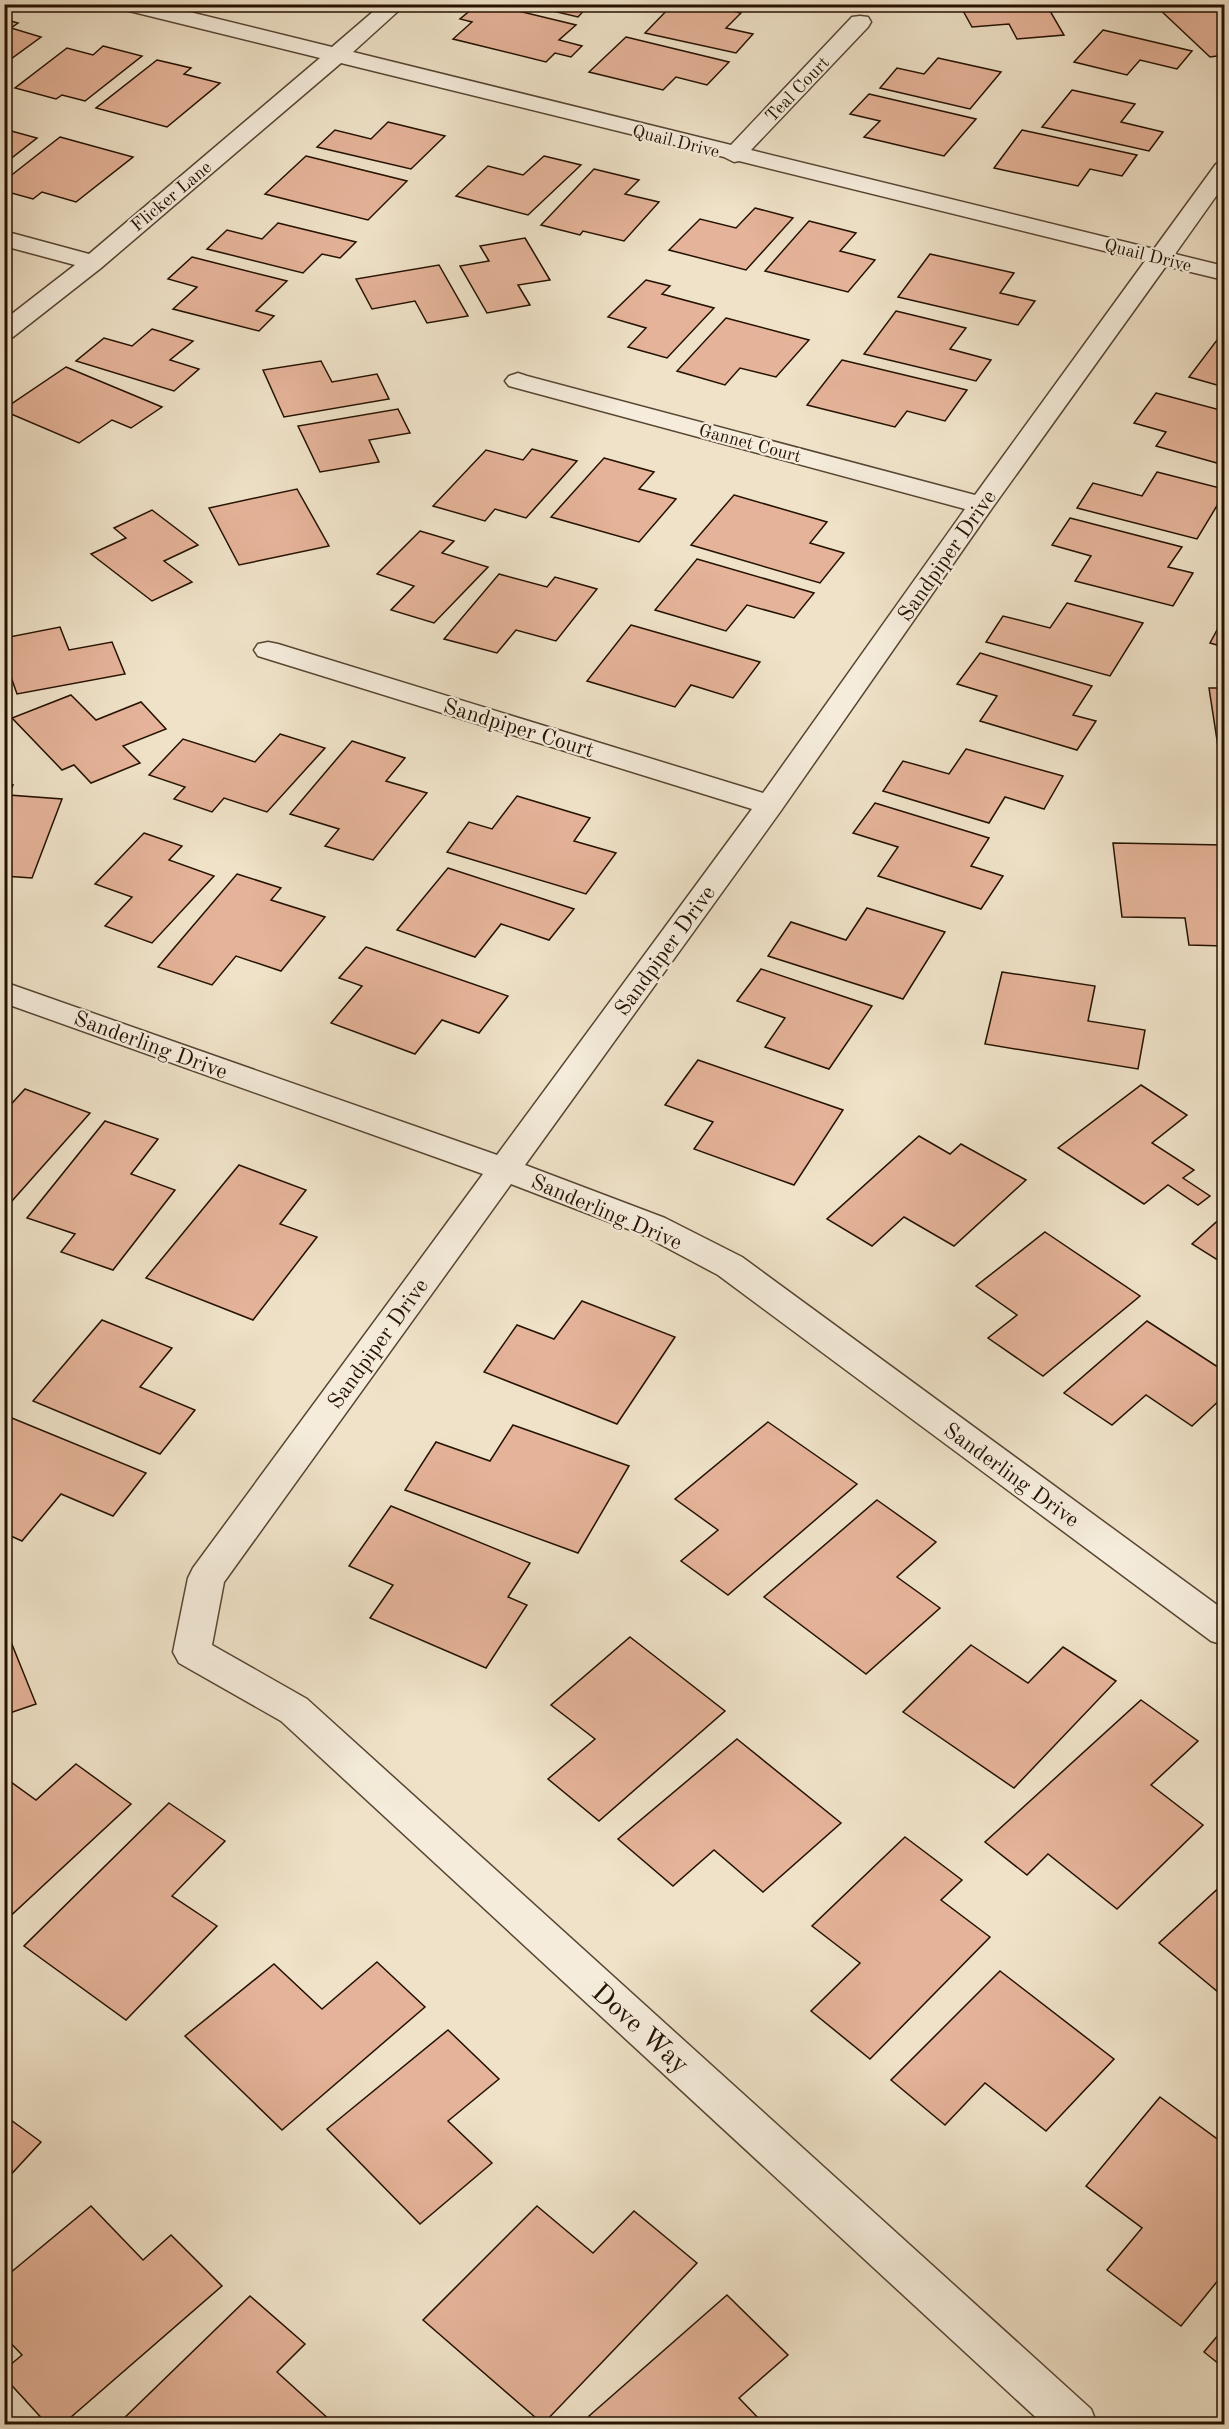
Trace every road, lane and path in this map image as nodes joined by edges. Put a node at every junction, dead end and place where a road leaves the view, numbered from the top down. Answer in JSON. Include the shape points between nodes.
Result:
{"nodes":[{"id":1,"x":129,"y":4,"type":"edge"},
{"id":2,"x":396,"y":4,"type":"edge"},
{"id":3,"x":860,"y":22,"type":"dead end"},
{"id":4,"x":336,"y":57,"type":"junction"},
{"id":5,"x":734,"y":155,"type":"junction"},
{"id":6,"x":1224,"y":170,"type":"edge"},
{"id":7,"x":4,"y":238,"type":"edge"},
{"id":8,"x":1160,"y":258,"type":"junction"},
{"id":9,"x":93,"y":263,"type":"junction"},
{"id":10,"x":1224,"y":273,"type":"edge"},
{"id":11,"x":4,"y":332,"type":"edge"},
{"id":12,"x":518,"y":381,"type":"dead end"},
{"id":13,"x":981,"y":505,"type":"junction"},
{"id":14,"x":268,"y":650,"type":"dead end"},
{"id":15,"x":770,"y":805,"type":"junction"},
{"id":16,"x":4,"y":992,"type":"edge"},
{"id":17,"x":503,"y":1168,"type":"junction"},
{"id":18,"x":1224,"y":1630,"type":"edge"},
{"id":19,"x":192,"y":1652,"type":"joint"},
{"id":20,"x":1075,"y":2424,"type":"edge"}],
"edges":[{"from":1,"to":4,"type":"street","name":"Quail Drive"},
{"from":2,"to":4,"type":"street","name":"Flicker Lane"},
{"from":3,"to":5,"type":"street","name":"Teal Court"},
{"from":4,"to":5,"type":"street","name":"Quail Drive"},
{"from":4,"to":9,"type":"street","name":"Flicker Lane"},
{"from":5,"to":8,"type":"street","name":"Quail Drive"},
{"from":6,"to":8,"type":"street","name":"Sandpiper Drive"},
{"from":7,"to":9,"type":"street"},
{"from":8,"to":10,"type":"street","name":"Quail Drive"},
{"from":8,"to":13,"type":"street","name":"Sandpiper Drive"},
{"from":9,"to":11,"type":"street","name":"Flicker Lane"},
{"from":12,"to":13,"type":"street","name":"Gannet Court"},
{"from":13,"to":15,"type":"street","name":"Sandpiper Drive"},
{"from":14,"to":15,"type":"street","name":"Sandpiper Court"},
{"from":15,"to":17,"type":"street","name":"Sandpiper Drive"},
{"from":16,"to":17,"type":"street","name":"Sanderling Drive"},
{"from":17,"to":18,"type":"street","name":"Sanderling Drive","via":[[653,1226],[730,1266]]},
{"from":17,"to":19,"type":"street","name":"Sandpiper Drive","via":[[206,1578]]},
{"from":19,"to":20,"type":"street","name":"Dove Way","via":[[294,1710]]}]}
